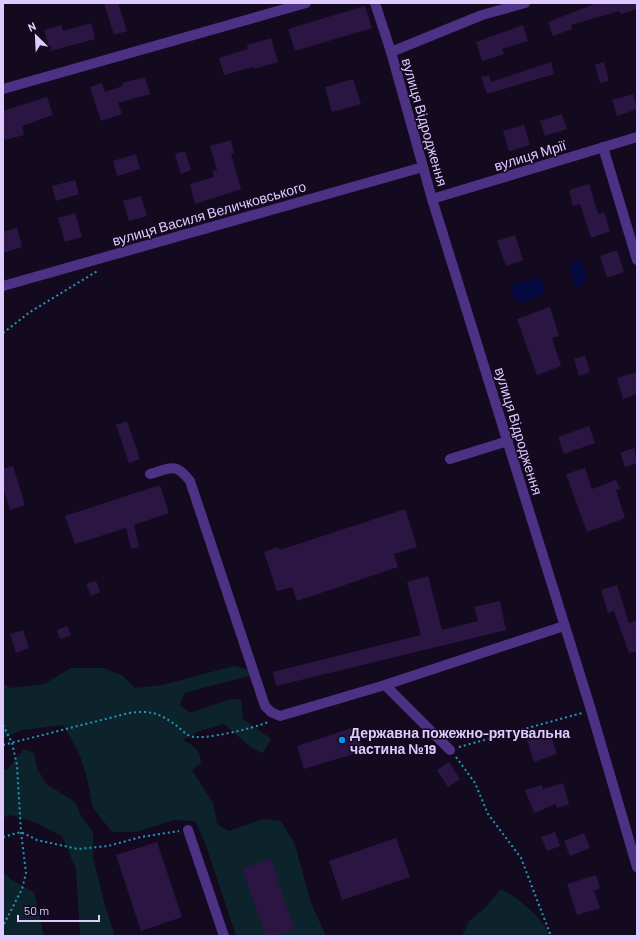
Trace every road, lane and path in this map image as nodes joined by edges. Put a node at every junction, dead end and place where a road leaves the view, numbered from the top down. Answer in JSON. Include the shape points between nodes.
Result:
{"nodes":[{"id":1,"x":306,"y":3,"type":"edge"},
{"id":2,"x":375,"y":3,"type":"edge"},
{"id":3,"x":525,"y":3,"type":"edge"},
{"id":4,"x":507,"y":6,"type":"edge"},
{"id":5,"x":391,"y":52,"type":"junction"},
{"id":6,"x":3,"y":89,"type":"edge"},
{"id":7,"x":637,"y":137,"type":"edge"},
{"id":8,"x":603,"y":147,"type":"junction"},
{"id":9,"x":423,"y":167,"type":"junction"},
{"id":10,"x":432,"y":199,"type":"junction"},
{"id":11,"x":637,"y":260,"type":"edge"},
{"id":12,"x":102,"y":268,"type":"dead end"},
{"id":13,"x":3,"y":286,"type":"edge"},
{"id":14,"x":3,"y":333,"type":"edge"},
{"id":15,"x":508,"y":441,"type":"junction"},
{"id":16,"x":450,"y":459,"type":"dead end"},
{"id":17,"x":150,"y":474,"type":"dead end"},
{"id":18,"x":564,"y":626,"type":"junction"},
{"id":19,"x":385,"y":685,"type":"junction"},
{"id":20,"x":591,"y":710,"type":"junction"},
{"id":21,"x":280,"y":716,"type":"junction"},
{"id":22,"x":3,"y":725,"type":"edge"},
{"id":23,"x":12,"y":743,"type":"junction"},
{"id":24,"x":3,"y":745,"type":"edge"},
{"id":25,"x":450,"y":750,"type":"junction"},
{"id":26,"x":188,"y":830,"type":"joint"},
{"id":27,"x":21,"y":832,"type":"junction"},
{"id":28,"x":3,"y":837,"type":"edge"},
{"id":29,"x":633,"y":842,"type":"edge"},
{"id":30,"x":637,"y":867,"type":"edge"},
{"id":31,"x":3,"y":926,"type":"edge"},
{"id":32,"x":224,"y":936,"type":"edge"},
{"id":33,"x":551,"y":936,"type":"edge"}],
"edges":[{"from":1,"to":6,"type":"street"},
{"from":2,"to":5,"type":"street","name":"вулиця Відродження"},
{"from":3,"to":4,"type":"street"},
{"from":4,"to":5,"type":"street"},
{"from":5,"to":9,"type":"street","name":"вулиця Відродження"},
{"from":7,"to":8,"type":"street","name":"вулиця Мрії"},
{"from":8,"to":10,"type":"street","name":"вулиця Мрії"},
{"from":8,"to":11,"type":"street"},
{"from":9,"to":10,"type":"street","name":"вулиця Відродження"},
{"from":9,"to":13,"type":"street","name":"вулиця Василя Величковського"},
{"from":10,"to":15,"type":"street","name":"вулиця Відродження"},
{"from":12,"to":14,"type":"path","via":[[30,312]]},
{"from":15,"to":16,"type":"street"},
{"from":15,"to":18,"type":"street","name":"вулиця Відродження"},
{"from":17,"to":21,"type":"street","via":[[171,467],[182,471],[190,481],[265,706]]},
{"from":18,"to":19,"type":"street"},
{"from":18,"to":20,"type":"street","name":"вулиця Відродження"},
{"from":19,"to":21,"type":"street"},
{"from":19,"to":25,"type":"street"},
{"from":20,"to":25,"type":"path"},
{"from":20,"to":29,"type":"street","name":"вулиця Відродження"},
{"from":21,"to":23,"type":"path","via":[[241,730],[198,738],[190,736],[160,715],[146,711],[128,713]]},
{"from":22,"to":23,"type":"path"},
{"from":23,"to":24,"type":"path"},
{"from":23,"to":27,"type":"path","via":[[17,765]]},
{"from":25,"to":33,"type":"path","via":[[475,783],[488,814],[521,858]]},
{"from":26,"to":27,"type":"path","via":[[141,837],[108,846],[78,849],[37,840]]},
{"from":26,"to":32,"type":"street"},
{"from":27,"to":28,"type":"path"},
{"from":27,"to":31,"type":"path","via":[[26,873],[22,889]]},
{"from":29,"to":30,"type":"street","name":"вулиця Відродження"}]}
